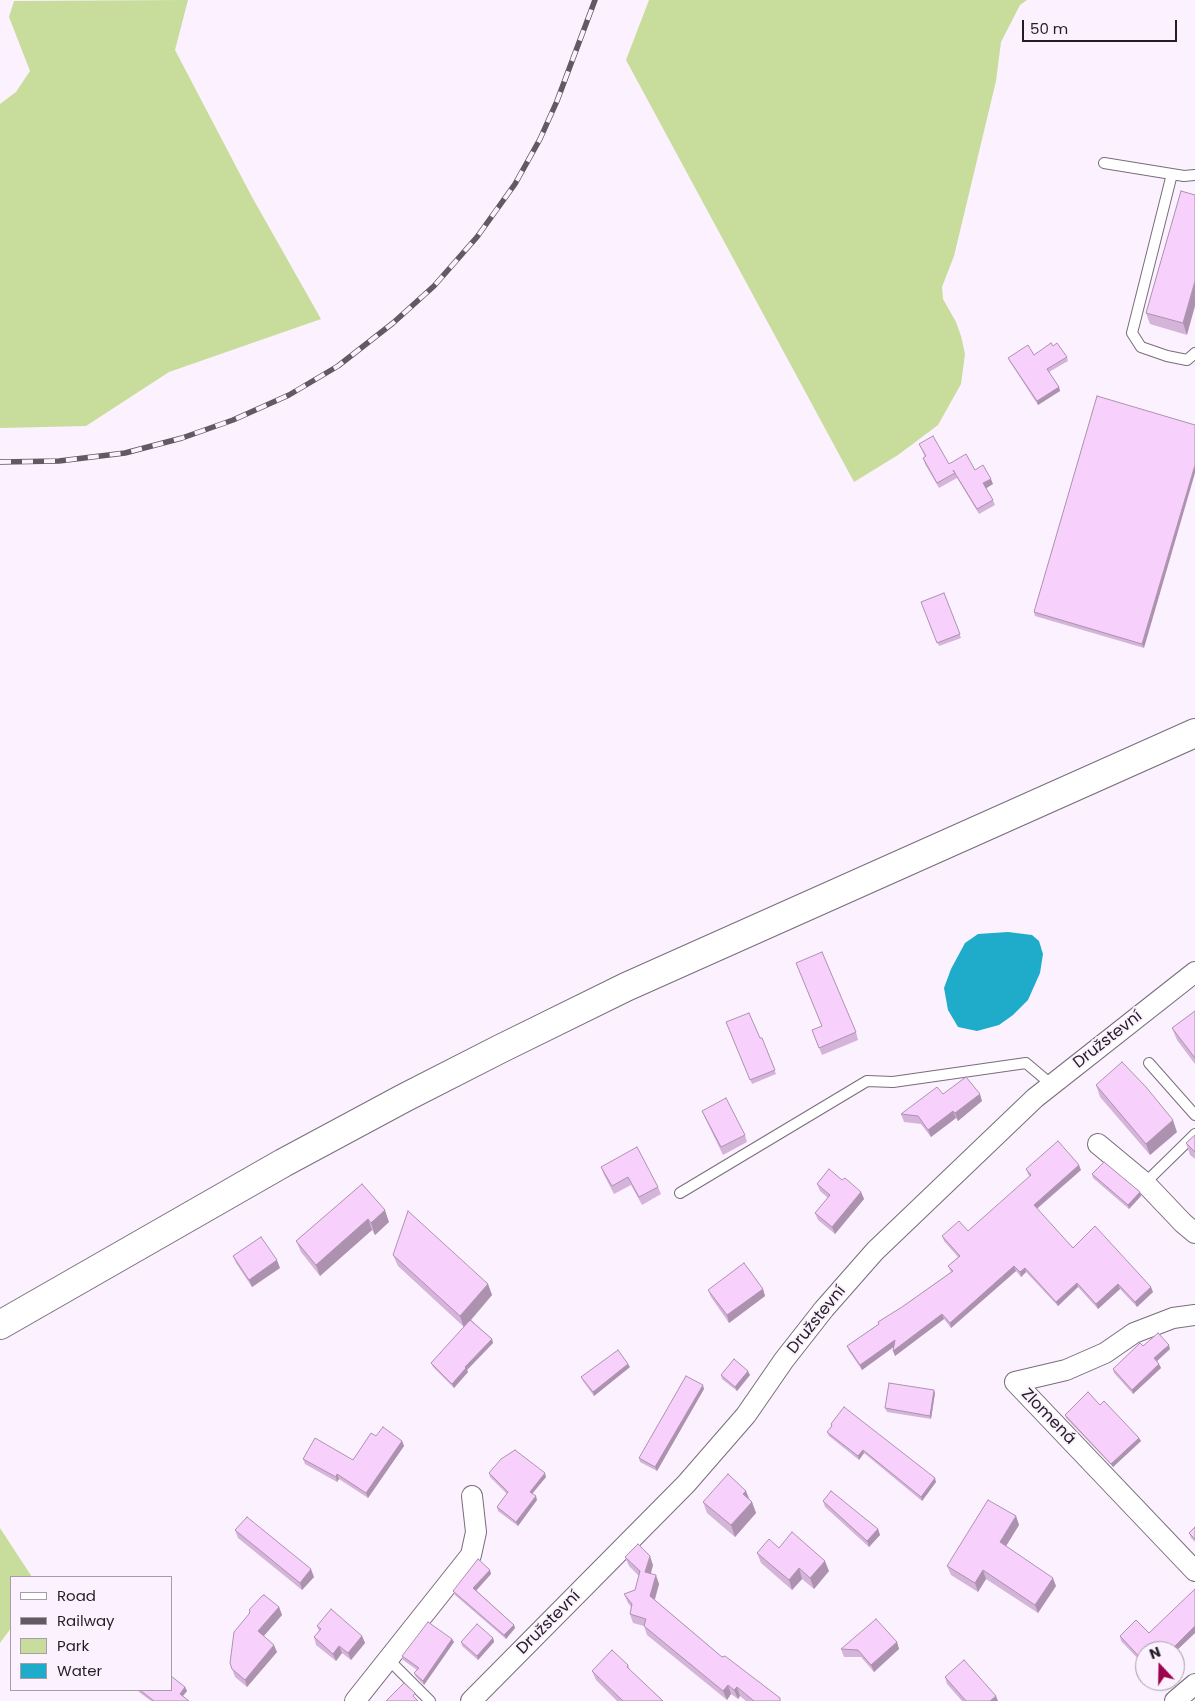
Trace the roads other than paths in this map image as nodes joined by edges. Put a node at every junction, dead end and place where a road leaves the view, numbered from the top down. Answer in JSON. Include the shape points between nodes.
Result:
{"nodes":[{"id":1,"x":1104,"y":163,"type":"dead end"},
{"id":2,"x":1172,"y":174,"type":"junction"},
{"id":3,"x":1195,"y":175,"type":"edge"},
{"id":4,"x":1195,"y":353,"type":"edge"},
{"id":5,"x":1195,"y":733,"type":"edge"},
{"id":6,"x":1195,"y":972,"type":"edge"},
{"id":7,"x":1149,"y":1063,"type":"dead end"},
{"id":8,"x":1052,"y":1085,"type":"junction"},
{"id":9,"x":1195,"y":1115,"type":"edge"},
{"id":10,"x":1195,"y":1134,"type":"edge"},
{"id":11,"x":1098,"y":1144,"type":"dead end"},
{"id":12,"x":1146,"y":1184,"type":"junction"},
{"id":13,"x":680,"y":1193,"type":"dead end"},
{"id":14,"x":1195,"y":1233,"type":"edge"},
{"id":15,"x":49,"y":1295,"type":"junction"},
{"id":16,"x":0,"y":1311,"type":"edge"},
{"id":17,"x":1195,"y":1315,"type":"edge"},
{"id":18,"x":0,"y":1324,"type":"edge"},
{"id":19,"x":0,"y":1342,"type":"edge"},
{"id":20,"x":472,"y":1496,"type":"dead end"},
{"id":21,"x":1195,"y":1571,"type":"edge"},
{"id":22,"x":389,"y":1660,"type":"junction"},
{"id":23,"x":1195,"y":1684,"type":"edge"},
{"id":24,"x":355,"y":1701,"type":"edge"},
{"id":25,"x":430,"y":1701,"type":"edge"},
{"id":26,"x":471,"y":1701,"type":"edge"},
{"id":27,"x":1175,"y":1701,"type":"edge"}],
"edges":[{"from":1,"to":2,"type":"lane"},
{"from":2,"to":3,"type":"lane"},
{"from":2,"to":4,"type":"lane","via":[[1132,333],[1141,346],[1167,356],[1187,360]]},
{"from":5,"to":15,"type":"main road","via":[[626,987],[370,1116]]},
{"from":6,"to":8,"type":"street","name":"Družstevní"},
{"from":7,"to":9,"type":"lane"},
{"from":8,"to":13,"type":"lane","via":[[1026,1063],[893,1082],[867,1081]]},
{"from":8,"to":26,"type":"street","name":"Družstevní","via":[[875,1251],[818,1316],[746,1415],[686,1484]]},
{"from":10,"to":12,"type":"lane"},
{"from":11,"to":12,"type":"street"},
{"from":12,"to":14,"type":"street"},
{"from":15,"to":16,"type":"main road"},
{"from":15,"to":18,"type":"main road"},
{"from":15,"to":19,"type":"main road"},
{"from":17,"to":21,"type":"street","name":"Zlomená","via":[[1173,1318],[1134,1333],[1105,1353],[1066,1370],[1015,1382]]},
{"from":20,"to":22,"type":"street","via":[[476,1532],[471,1555]]},
{"from":22,"to":24,"type":"street"},
{"from":22,"to":25,"type":"lane"},
{"from":23,"to":27,"type":"street"}]}
